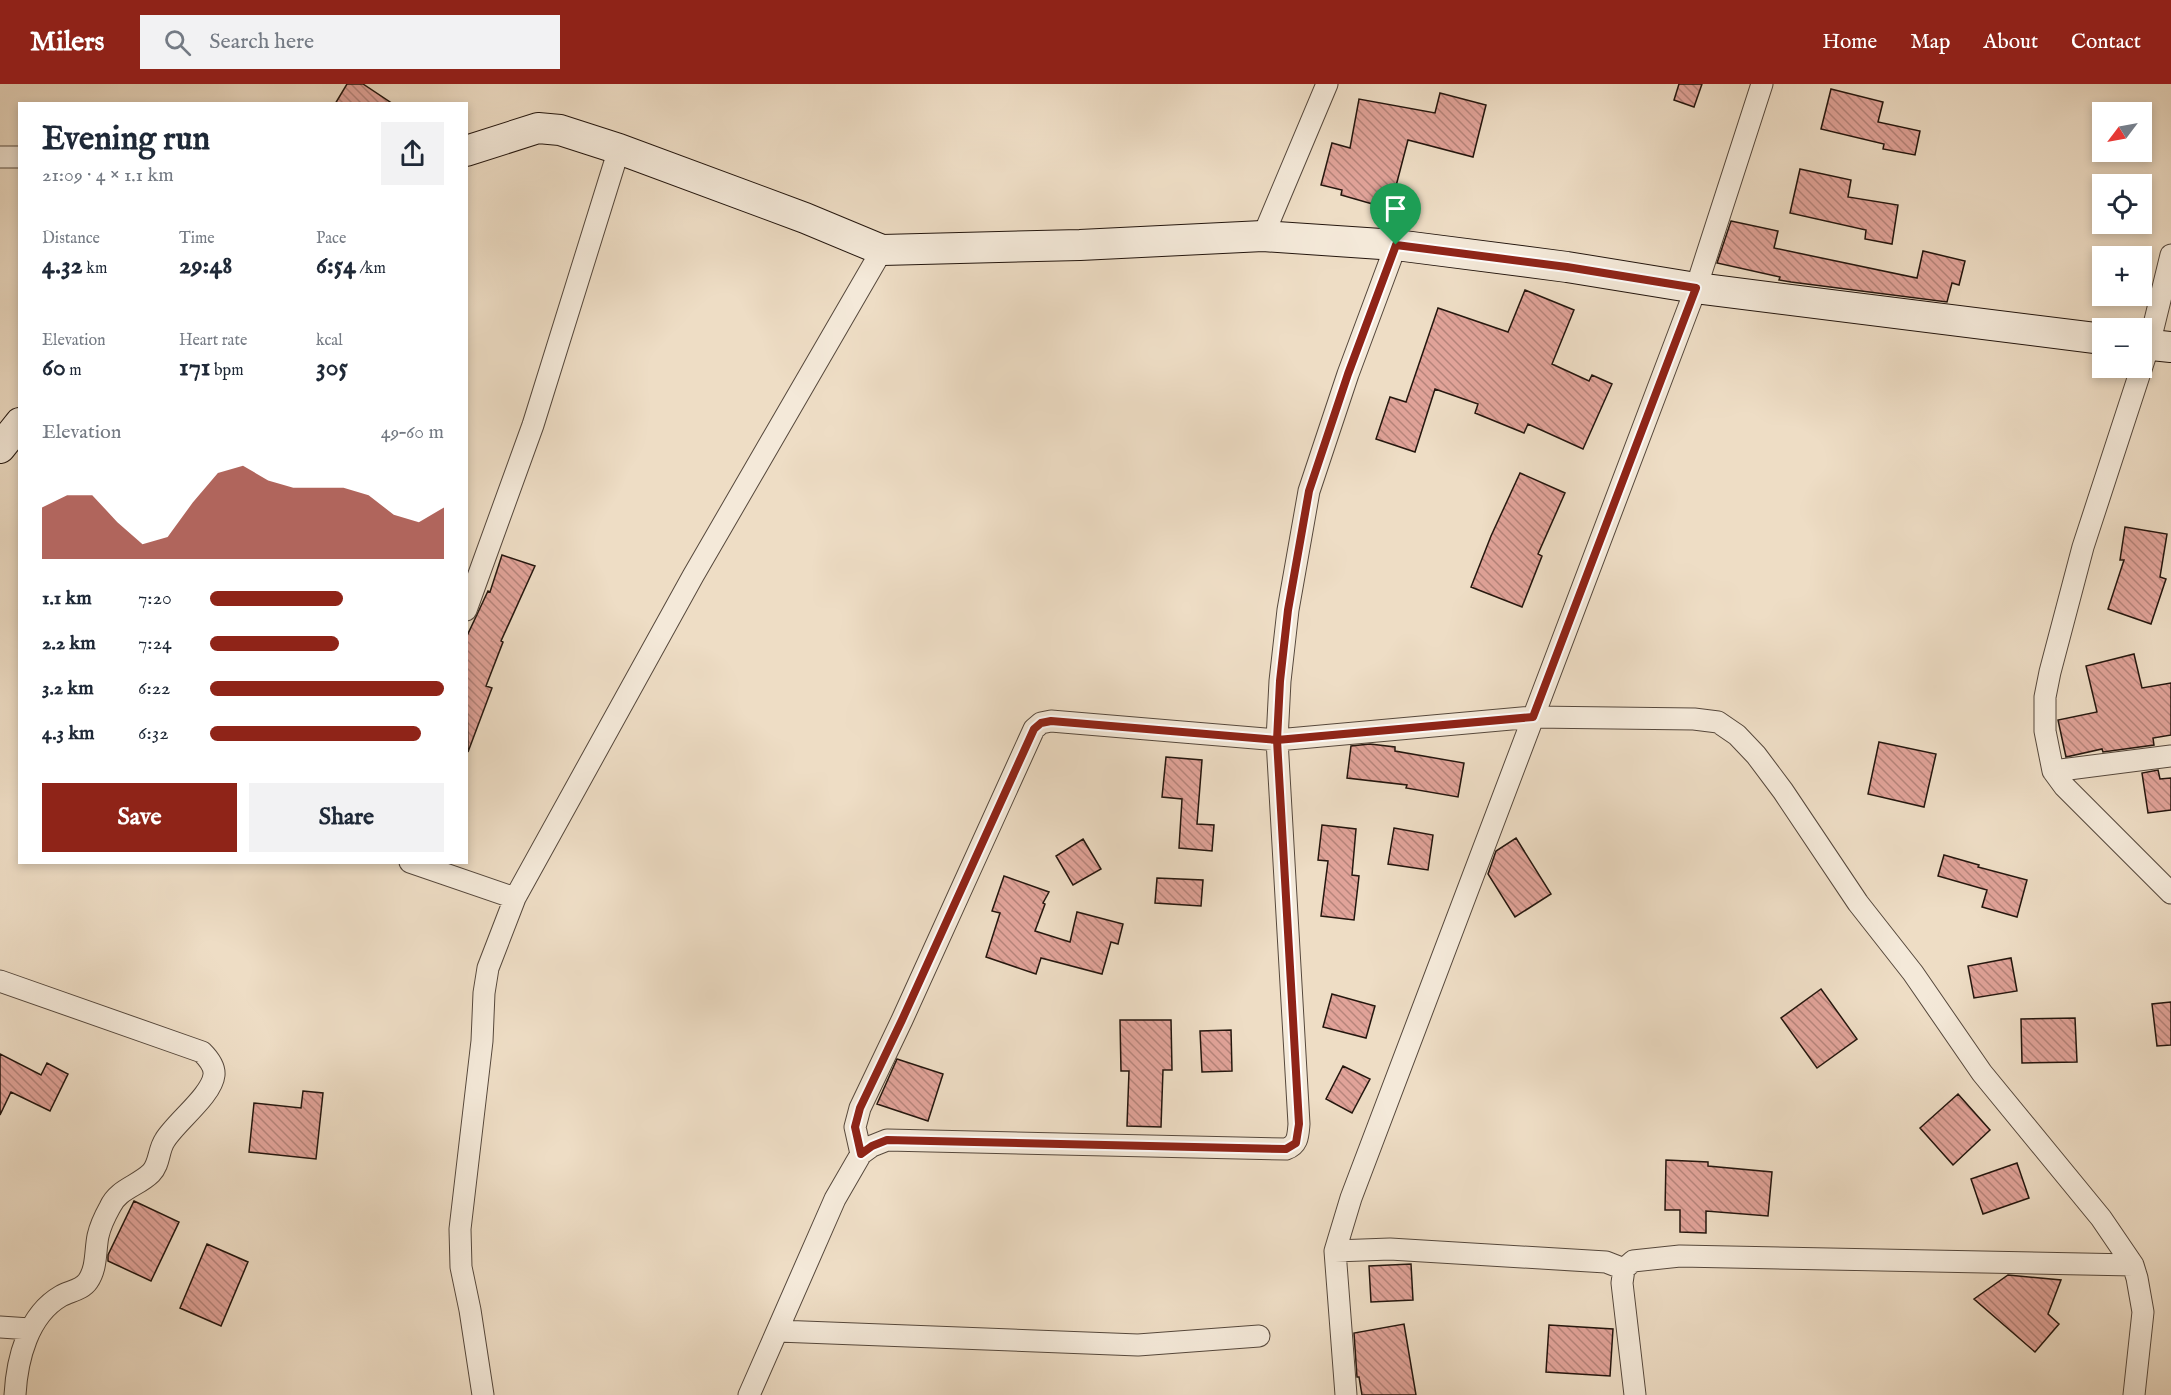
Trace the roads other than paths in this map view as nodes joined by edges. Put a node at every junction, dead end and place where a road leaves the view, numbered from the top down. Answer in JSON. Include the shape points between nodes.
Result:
{"nodes":[{"id":1,"x":1328,"y":84,"type":"edge"},
{"id":2,"x":1762,"y":84,"type":"edge"},
{"id":3,"x":619,"y":149,"type":"junction"},
{"id":4,"x":468,"y":150,"type":"edge"},
{"id":5,"x":0,"y":157,"type":"edge"},
{"id":6,"x":18,"y":157,"type":"edge"},
{"id":7,"x":1263,"y":236,"type":"junction"},
{"id":8,"x":1396,"y":245,"type":"junction"},
{"id":9,"x":882,"y":250,"type":"junction"},
{"id":10,"x":2171,"y":255,"type":"edge"},
{"id":11,"x":1696,"y":288,"type":"junction"},
{"id":12,"x":2092,"y":338,"type":"edge"},
{"id":13,"x":2154,"y":345,"type":"edge"},
{"id":14,"x":18,"y":426,"type":"edge"},
{"id":15,"x":0,"y":448,"type":"edge"},
{"id":16,"x":468,"y":604,"type":"edge"},
{"id":17,"x":1533,"y":717,"type":"junction"},
{"id":18,"x":1277,"y":740,"type":"junction"},
{"id":19,"x":2171,"y":756,"type":"edge"},
{"id":20,"x":2053,"y":771,"type":"junction"},
{"id":21,"x":416,"y":864,"type":"edge"},
{"id":22,"x":2171,"y":893,"type":"edge"},
{"id":23,"x":515,"y":898,"type":"junction"},
{"id":24,"x":0,"y":981,"type":"edge"},
{"id":25,"x":861,"y":1154,"type":"junction"},
{"id":26,"x":1335,"y":1251,"type":"junction"},
{"id":27,"x":2133,"y":1265,"type":"junction"},
{"id":28,"x":1624,"y":1269,"type":"junction"},
{"id":29,"x":0,"y":1327,"type":"edge"},
{"id":30,"x":30,"y":1329,"type":"junction"},
{"id":31,"x":778,"y":1331,"type":"junction"},
{"id":32,"x":1259,"y":1335,"type":"dead end"},
{"id":33,"x":15,"y":1395,"type":"edge"},
{"id":34,"x":483,"y":1395,"type":"edge"},
{"id":35,"x":749,"y":1395,"type":"edge"},
{"id":36,"x":1346,"y":1395,"type":"edge"},
{"id":37,"x":1635,"y":1395,"type":"edge"},
{"id":38,"x":2134,"y":1395,"type":"edge"}],
"edges":[{"from":1,"to":7,"type":"street"},
{"from":2,"to":11,"type":"street"},
{"from":3,"to":4,"type":"street","via":[[581,135],[538,128]]},
{"from":3,"to":9,"type":"street"},
{"from":3,"to":16,"type":"street","via":[[533,425]]},
{"from":5,"to":6,"type":"street"},
{"from":7,"to":8,"type":"street"},
{"from":7,"to":9,"type":"street"},
{"from":8,"to":11,"type":"street"},
{"from":8,"to":18,"type":"street","via":[[1309,491],[1288,610]]},
{"from":9,"to":23,"type":"street","via":[[693,576]]},
{"from":10,"to":13,"type":"street"},
{"from":11,"to":12,"type":"street"},
{"from":11,"to":17,"type":"street"},
{"from":13,"to":20,"type":"street","via":[[2083,548],[2049,672],[2045,731]]},
{"from":14,"to":15,"type":"street"},
{"from":17,"to":18,"type":"street"},
{"from":17,"to":26,"type":"street","via":[[1351,1198]]},
{"from":17,"to":27,"type":"street","via":[[1694,719],[1718,722],[1737,735],[1783,791],[1858,903],[1982,1072],[2101,1218]]},
{"from":18,"to":25,"type":"street","via":[[1051,721],[1034,729],[860,1108],[855,1127]]},
{"from":18,"to":25,"type":"street","via":[[1299,1124],[1292,1147],[887,1140]]},
{"from":19,"to":20,"type":"street"},
{"from":20,"to":22,"type":"street"},
{"from":21,"to":23,"type":"street"},
{"from":23,"to":34,"type":"street","via":[[487,974],[460,1229],[461,1267]]},
{"from":24,"to":30,"type":"street","via":[[202,1052],[213,1066],[214,1075],[210,1088],[164,1140],[154,1170],[124,1190],[110,1206],[98,1235],[87,1283],[46,1307]]},
{"from":25,"to":31,"type":"street","via":[[835,1199]]},
{"from":26,"to":28,"type":"street","via":[[1390,1249],[1606,1262]]},
{"from":26,"to":36,"type":"street"},
{"from":27,"to":28,"type":"street","via":[[1680,1256],[1633,1261]]},
{"from":27,"to":38,"type":"street","via":[[2143,1312]]},
{"from":28,"to":37,"type":"street","via":[[1622,1283]]},
{"from":29,"to":30,"type":"street"},
{"from":30,"to":33,"type":"street"},
{"from":31,"to":32,"type":"street","via":[[1138,1345]]},
{"from":31,"to":35,"type":"street"}]}
